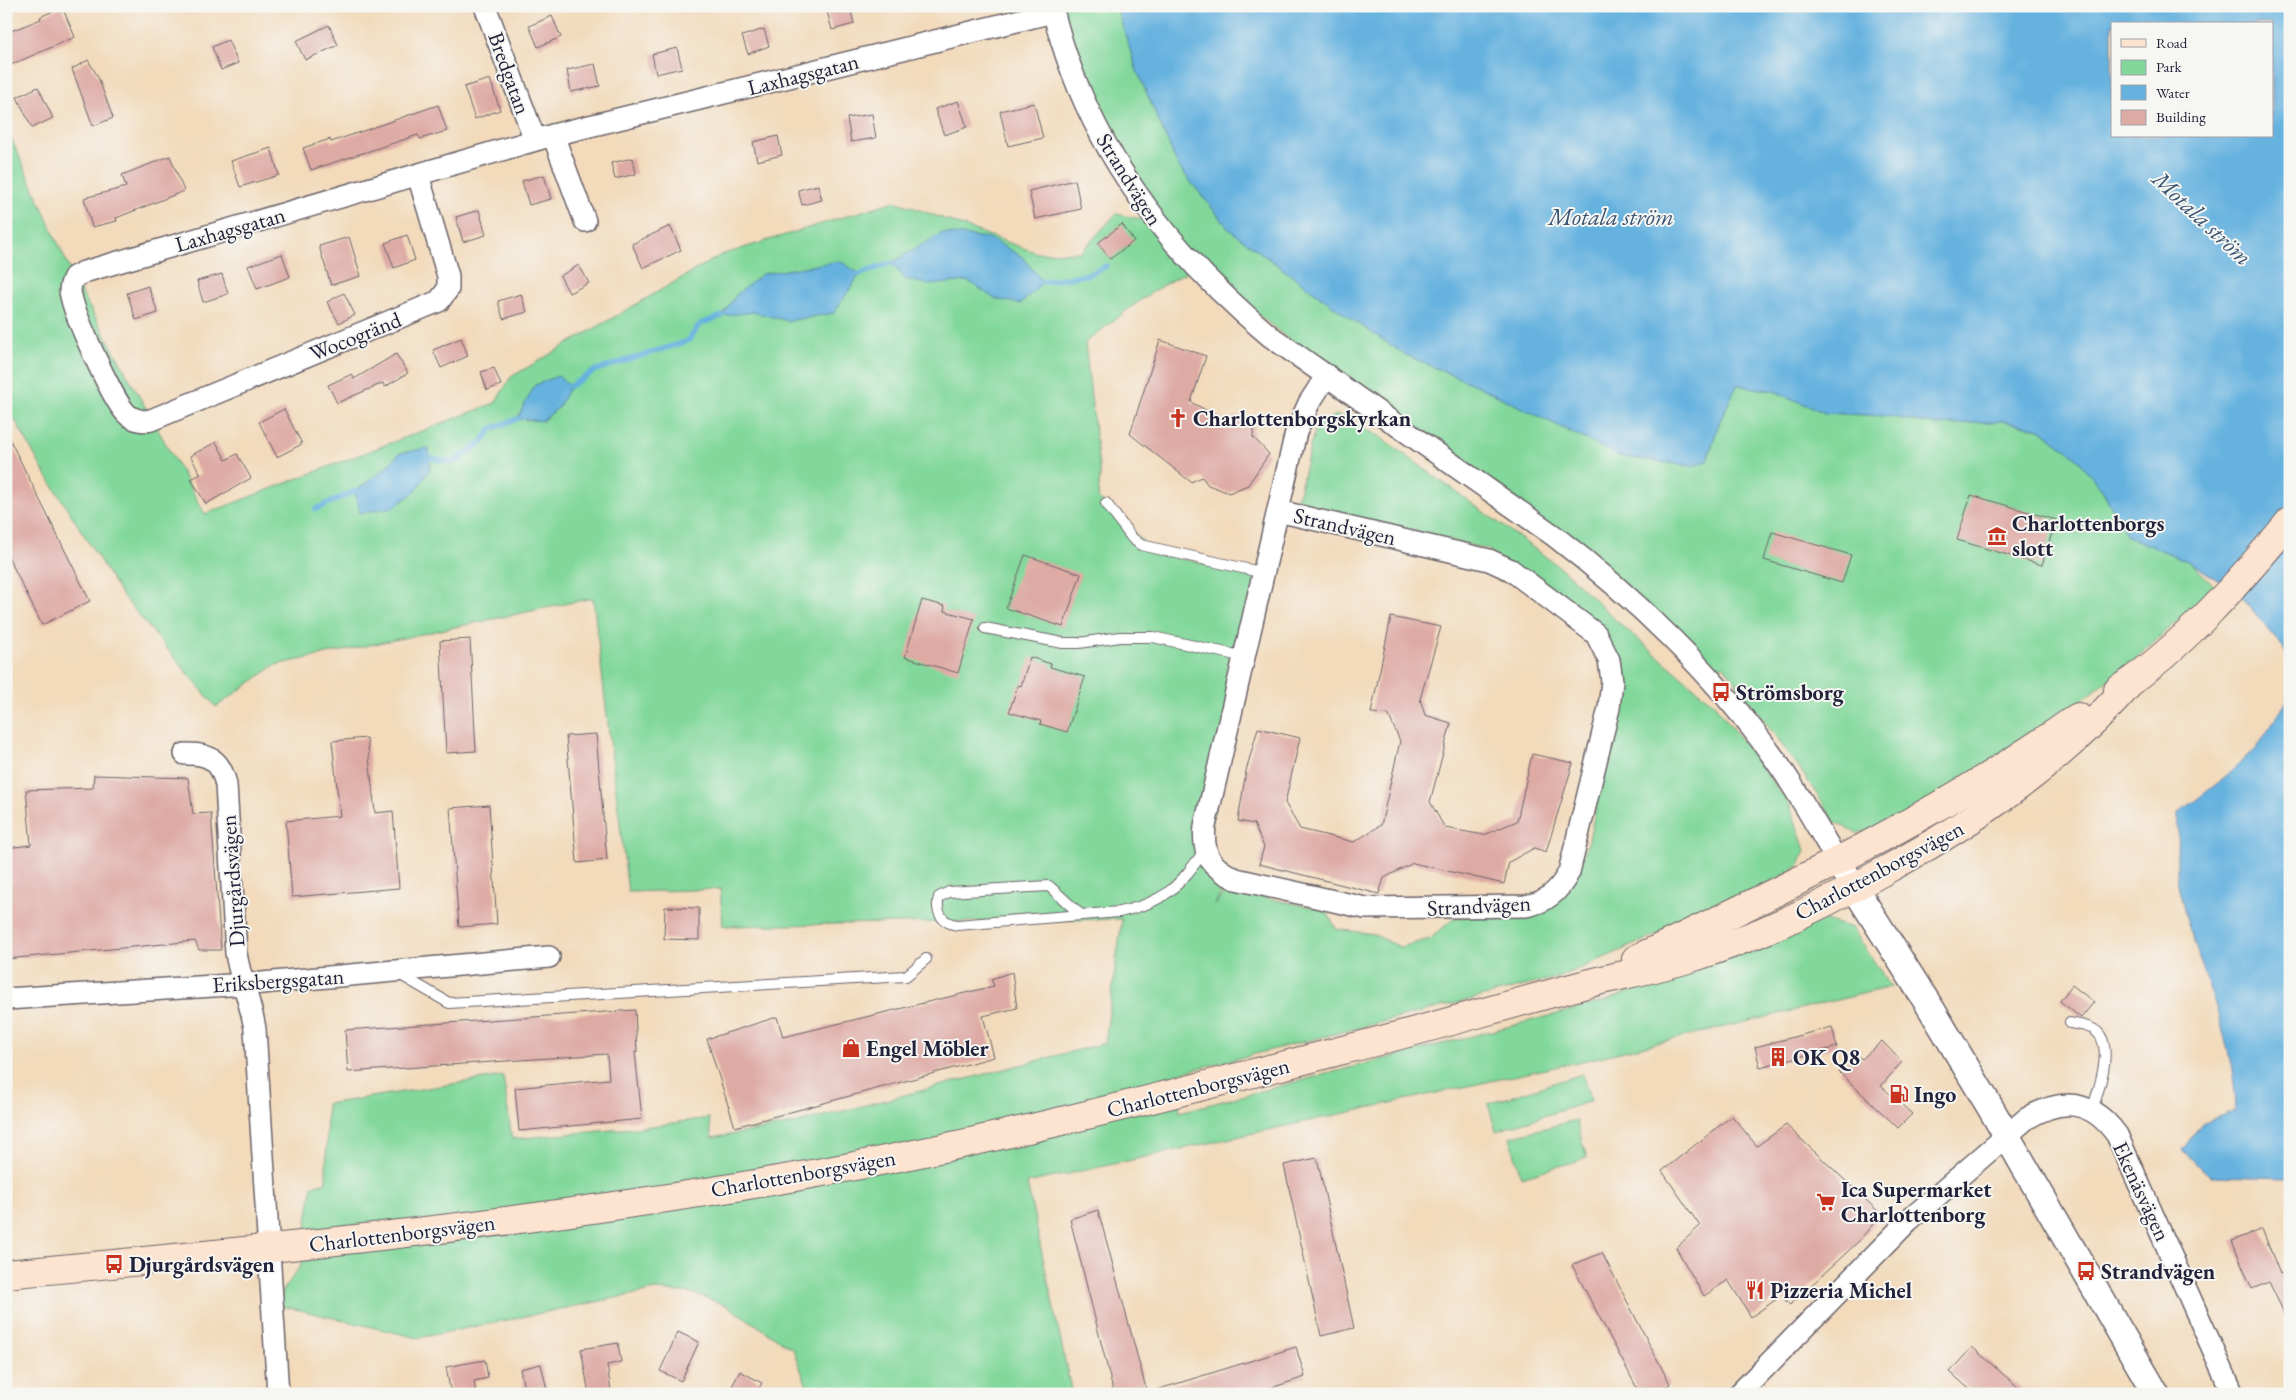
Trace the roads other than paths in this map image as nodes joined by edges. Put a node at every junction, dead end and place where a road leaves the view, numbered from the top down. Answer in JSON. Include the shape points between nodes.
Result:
{"nodes":[{"id":1,"x":485,"y":6,"type":"edge"},
{"id":2,"x":1053,"y":9,"type":"edge"},
{"id":3,"x":544,"y":138,"type":"junction"},
{"id":4,"x":418,"y":175,"type":"junction"},
{"id":5,"x":585,"y":221,"type":"dead end"},
{"id":6,"x":1327,"y":375,"type":"junction"},
{"id":7,"x":146,"y":421,"type":"joint"},
{"id":8,"x":1106,"y":503,"type":"dead end"},
{"id":9,"x":1278,"y":510,"type":"junction"},
{"id":10,"x":2290,"y":521,"type":"edge"},
{"id":11,"x":1264,"y":573,"type":"junction"},
{"id":12,"x":985,"y":628,"type":"dead end"},
{"id":13,"x":1244,"y":657,"type":"junction"},
{"id":14,"x":2133,"y":680,"type":"junction"},
{"id":15,"x":185,"y":754,"type":"dead end"},
{"id":16,"x":1205,"y":850,"type":"junction"},
{"id":17,"x":1838,"y":862,"type":"junction"},
{"id":18,"x":1853,"y":888,"type":"junction"},
{"id":19,"x":1081,"y":915,"type":"junction"},
{"id":20,"x":549,"y":957,"type":"dead end"},
{"id":21,"x":926,"y":959,"type":"dead end"},
{"id":22,"x":394,"y":971,"type":"junction"},
{"id":23,"x":244,"y":984,"type":"junction"},
{"id":24,"x":1583,"y":985,"type":"junction"},
{"id":25,"x":6,"y":999,"type":"edge"},
{"id":26,"x":2070,"y":1023,"type":"dead end"},
{"id":27,"x":2092,"y":1111,"type":"junction"},
{"id":28,"x":2007,"y":1134,"type":"junction"},
{"id":29,"x":269,"y":1249,"type":"junction"},
{"id":30,"x":6,"y":1274,"type":"edge"},
{"id":31,"x":278,"y":1394,"type":"edge"},
{"id":32,"x":1740,"y":1394,"type":"edge"},
{"id":33,"x":2156,"y":1394,"type":"edge"},
{"id":34,"x":2232,"y":1394,"type":"edge"}],
"edges":[{"from":1,"to":3,"type":"street","name":"Bredgatan"},
{"from":2,"to":3,"type":"street","name":"Laxhagsgatan"},
{"from":2,"to":6,"type":"street","name":"Strandvägen","via":[[1071,69],[1093,120],[1159,226],[1240,310],[1270,336]]},
{"from":3,"to":4,"type":"street","name":"Laxhagsgatan"},
{"from":3,"to":5,"type":"street"},
{"from":4,"to":7,"type":"street","name":"Wocogränd","via":[[448,276],[448,289],[439,301]]},
{"from":4,"to":7,"type":"street","name":"Laxhagsgatan","via":[[105,266],[74,278],[70,296],[113,393],[127,415]]},
{"from":6,"to":9,"type":"street","name":"Strandvägen","via":[[1296,432]]},
{"from":6,"to":17,"type":"street","name":"Strandvägen","via":[[1576,553],[1654,622],[1755,732]]},
{"from":8,"to":11,"type":"lane","via":[[1141,545]]},
{"from":9,"to":11,"type":"street","name":"Strandvägen"},
{"from":9,"to":16,"type":"street","name":"Strandvägen","via":[[1489,560],[1511,570],[1596,634],[1612,672],[1609,708],[1570,872],[1558,889],[1535,904],[1365,908],[1236,879],[1218,869]]},
{"from":10,"to":14,"type":"main road","name":"Charlottenborgsvägen","via":[[2191,629]]},
{"from":11,"to":13,"type":"street","name":"Strandvägen"},
{"from":12,"to":13,"type":"lane","via":[[1063,643],[1153,637]]},
{"from":13,"to":16,"type":"street","name":"Strandvägen","via":[[1206,826]]},
{"from":14,"to":17,"type":"main road","name":"Charlottenborgsvägen","via":[[1998,770]]},
{"from":14,"to":18,"type":"main road","name":"Charlottenborgsvägen","via":[[2110,707],[2029,780],[1925,849]]},
{"from":15,"to":23,"type":"street","name":"Djurgårdsvägen","via":[[210,758],[224,772],[236,953]]},
{"from":16,"to":19,"type":"lane","via":[[1180,884],[1166,895],[1138,908]]},
{"from":17,"to":18,"type":"street","name":"Strandvägen"},
{"from":17,"to":24,"type":"main road","name":"Charlottenborgsvägen"},
{"from":18,"to":24,"type":"main road","name":"Charlottenborgsvägen","via":[[1811,910],[1688,959]]},
{"from":18,"to":28,"type":"street","name":"Strandvägen"},
{"from":19,"to":19,"type":"lane","via":[[957,925],[943,920],[937,904],[940,897],[948,892],[1049,886]]},
{"from":20,"to":22,"type":"street","name":"Eriksbergsgatan"},
{"from":21,"to":22,"type":"lane","via":[[906,976],[450,1003]]},
{"from":22,"to":23,"type":"street","name":"Eriksbergsgatan"},
{"from":23,"to":25,"type":"street","name":"Eriksbergsgatan"},
{"from":23,"to":29,"type":"street","name":"Djurgårdsvägen","via":[[255,1029]]},
{"from":24,"to":29,"type":"main road","name":"Charlottenborgsvägen","via":[[1134,1103],[817,1173],[569,1212]]},
{"from":26,"to":27,"type":"lane","via":[[2097,1031],[2105,1044],[2101,1078]]},
{"from":27,"to":28,"type":"street","name":"Ekenäsvägen","via":[[2072,1104],[2042,1109]]},
{"from":27,"to":34,"type":"street","name":"Ekenäsvägen","via":[[2109,1124],[2124,1147]]},
{"from":28,"to":32,"type":"street","name":"Ekenäsvägen","via":[[1896,1232]]},
{"from":28,"to":33,"type":"street","name":"Strandvägen"},
{"from":29,"to":30,"type":"main road","name":"Charlottenborgsvägen"},
{"from":29,"to":31,"type":"street","name":"Djurgårdsvägen"}]}
